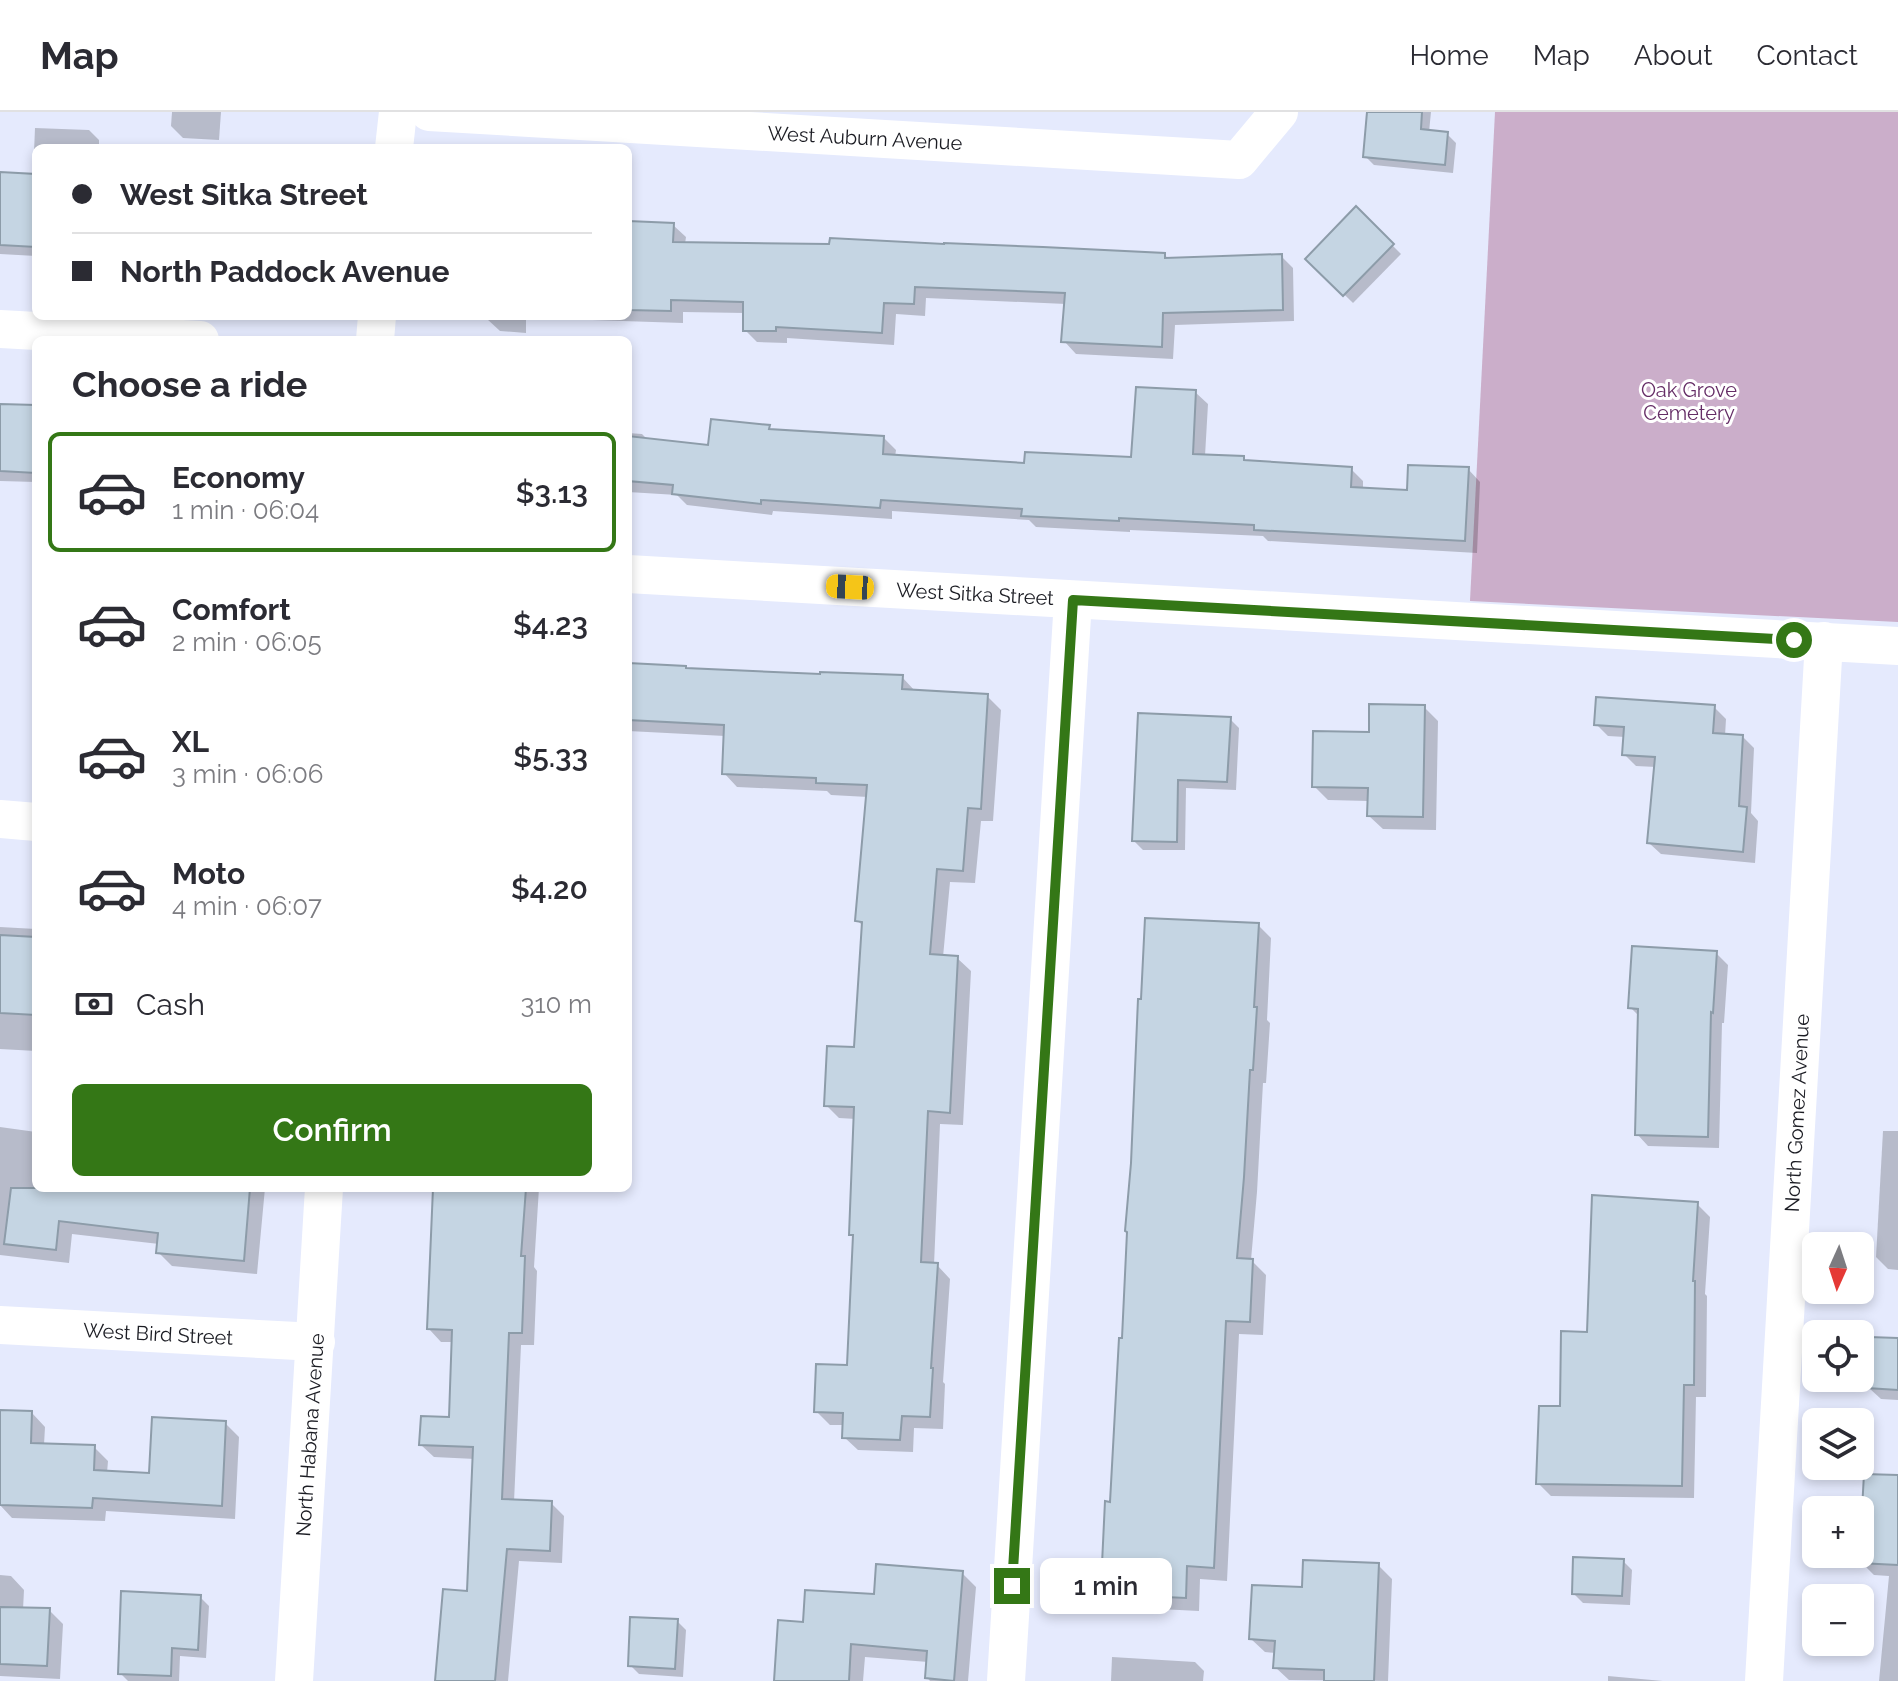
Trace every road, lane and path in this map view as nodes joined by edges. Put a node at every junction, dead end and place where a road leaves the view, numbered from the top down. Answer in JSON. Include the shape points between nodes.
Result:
{"nodes":[{"id":1,"x":399,"y":112,"type":"edge"},
{"id":2,"x":429,"y":112,"type":"edge"},
{"id":3,"x":1279,"y":112,"type":"edge"},
{"id":4,"x":395,"y":144,"type":"edge"},
{"id":5,"x":0,"y":329,"type":"edge"},
{"id":6,"x":127,"y":336,"type":"edge"},
{"id":7,"x":632,"y":574,"type":"edge"},
{"id":8,"x":1073,"y":600,"type":"junction"},
{"id":9,"x":1824,"y":641,"type":"junction"},
{"id":10,"x":1898,"y":646,"type":"edge"},
{"id":11,"x":0,"y":819,"type":"edge"},
{"id":12,"x":32,"y":822,"type":"edge"},
{"id":13,"x":324,"y":1192,"type":"edge"},
{"id":14,"x":0,"y":1325,"type":"edge"},
{"id":15,"x":316,"y":1342,"type":"junction"},
{"id":16,"x":294,"y":1681,"type":"edge"},
{"id":17,"x":1006,"y":1681,"type":"edge"},
{"id":18,"x":1764,"y":1681,"type":"edge"}],
"edges":[{"from":1,"to":4,"type":"street"},
{"from":2,"to":3,"type":"street","name":"West Auburn Avenue","via":[[1239,160]]},
{"from":5,"to":6,"type":"street"},
{"from":7,"to":8,"type":"street","name":"West Sitka Street"},
{"from":8,"to":9,"type":"street","name":"West Sitka Street"},
{"from":8,"to":17,"type":"street"},
{"from":9,"to":10,"type":"street","name":"West Sitka Street"},
{"from":9,"to":18,"type":"street","name":"North Gomez Avenue"},
{"from":11,"to":12,"type":"street"},
{"from":13,"to":15,"type":"street","name":"North Habana Avenue"},
{"from":14,"to":15,"type":"street","name":"West Bird Street"},
{"from":15,"to":16,"type":"street","name":"North Habana Avenue"}]}
